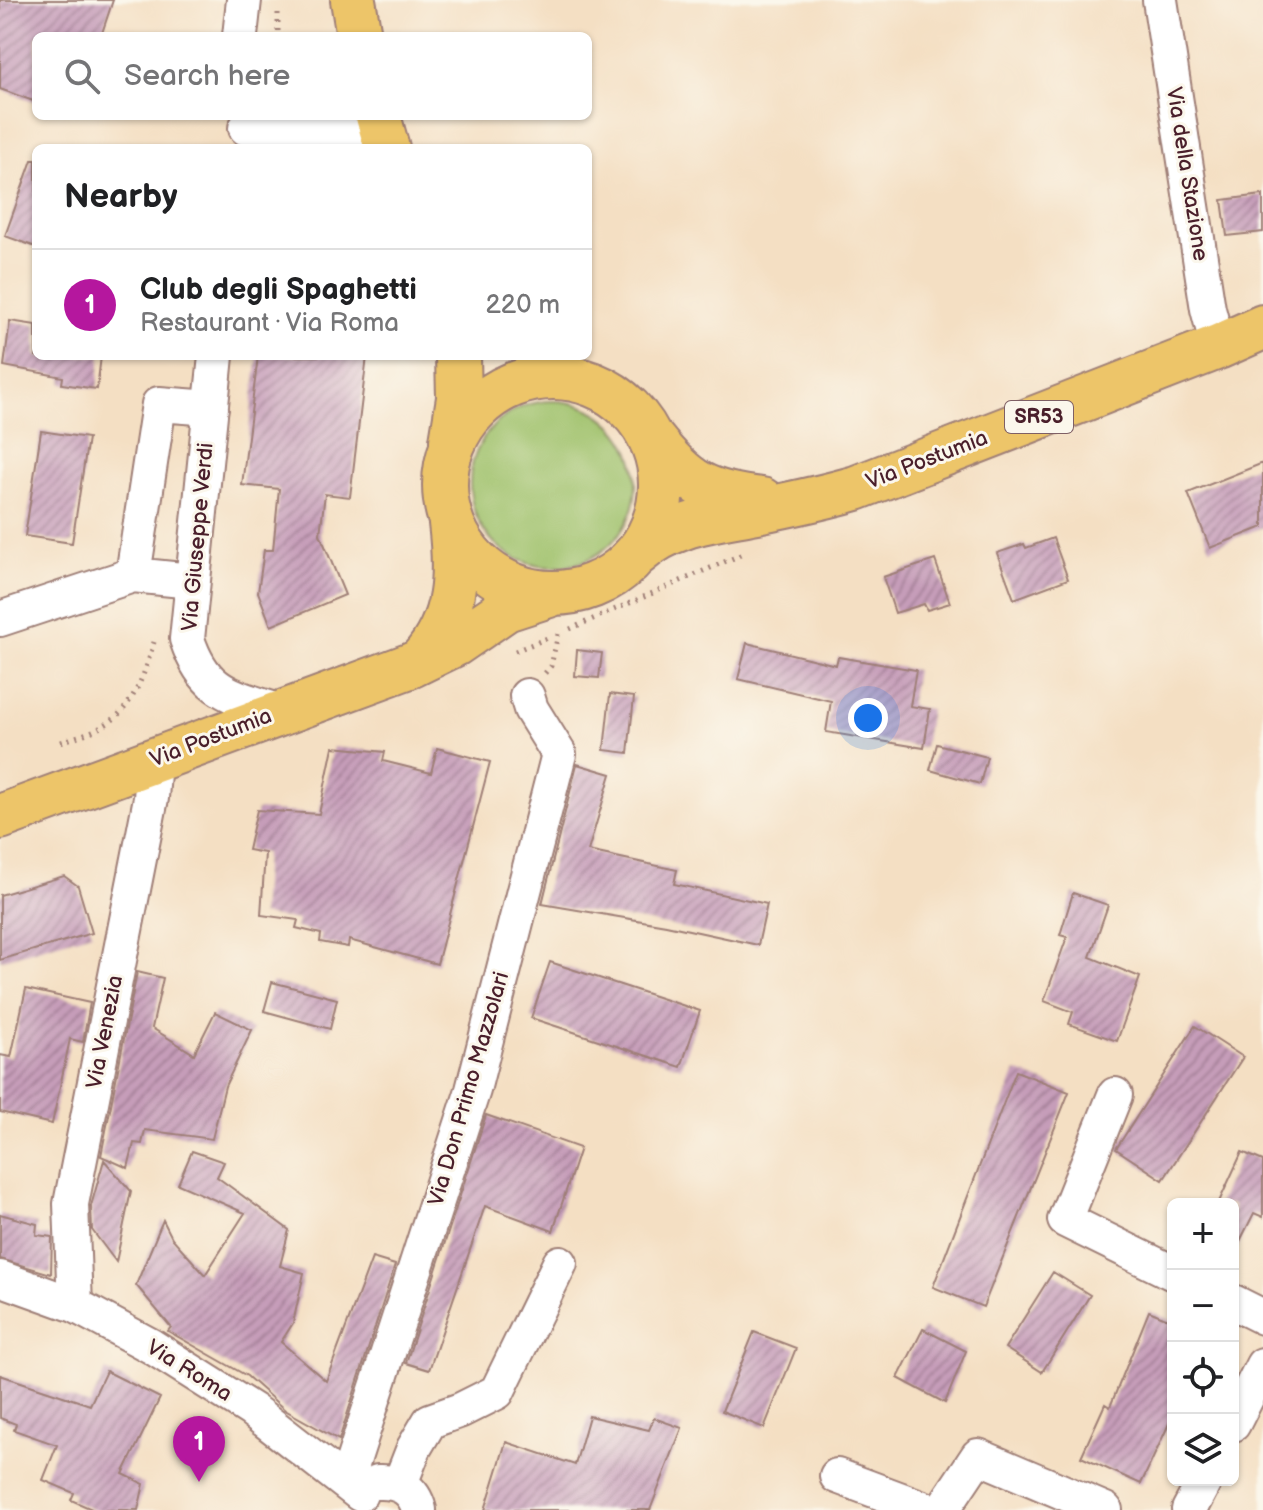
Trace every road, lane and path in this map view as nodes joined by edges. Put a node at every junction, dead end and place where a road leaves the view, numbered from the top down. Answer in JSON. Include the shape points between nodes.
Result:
{"nodes":[{"id":1,"x":244,"y":0,"type":"edge"},
{"id":2,"x":278,"y":0,"type":"edge"},
{"id":3,"x":353,"y":0,"type":"edge"},
{"id":4,"x":1160,"y":0,"type":"edge"},
{"id":5,"x":240,"y":32,"type":"edge"},
{"id":6,"x":278,"y":32,"type":"edge"},
{"id":7,"x":358,"y":32,"type":"edge"},
{"id":8,"x":379,"y":120,"type":"edge"},
{"id":9,"x":243,"y":131,"type":"edge"},
{"id":10,"x":365,"y":144,"type":"edge"},
{"id":11,"x":386,"y":144,"type":"edge"},
{"id":12,"x":1263,"y":327,"type":"edge"},
{"id":13,"x":1218,"y":347,"type":"junction"},
{"id":14,"x":216,"y":360,"type":"edge"},
{"id":15,"x":458,"y":360,"type":"edge"},
{"id":16,"x":526,"y":360,"type":"edge"},
{"id":17,"x":568,"y":377,"type":"junction"},
{"id":18,"x":211,"y":408,"type":"junction"},
{"id":19,"x":652,"y":439,"type":"junction"},
{"id":20,"x":449,"y":454,"type":"junction"},
{"id":21,"x":812,"y":500,"type":"junction"},
{"id":22,"x":450,"y":520,"type":"junction"},
{"id":23,"x":758,"y":548,"type":"dead end"},
{"id":24,"x":636,"y":556,"type":"junction"},
{"id":25,"x":133,"y":575,"type":"junction"},
{"id":26,"x":192,"y":581,"type":"junction"},
{"id":27,"x":552,"y":594,"type":"junction"},
{"id":28,"x":0,"y":619,"type":"edge"},
{"id":29,"x":502,"y":657,"type":"dead end"},
{"id":30,"x":421,"y":660,"type":"junction"},
{"id":31,"x":527,"y":696,"type":"dead end"},
{"id":32,"x":281,"y":712,"type":"junction"},
{"id":33,"x":154,"y":760,"type":"junction"},
{"id":34,"x":0,"y":817,"type":"edge"},
{"id":35,"x":1115,"y":1095,"type":"dead end"},
{"id":36,"x":560,"y":1263,"type":"dead end"},
{"id":37,"x":1167,"y":1270,"type":"edge"},
{"id":38,"x":0,"y":1278,"type":"edge"},
{"id":39,"x":75,"y":1305,"type":"junction"},
{"id":40,"x":1239,"y":1305,"type":"edge"},
{"id":41,"x":1263,"y":1317,"type":"edge"},
{"id":42,"x":1263,"y":1365,"type":"edge"},
{"id":43,"x":1238,"y":1414,"type":"edge"},
{"id":44,"x":837,"y":1476,"type":"dead end"},
{"id":45,"x":1202,"y":1486,"type":"edge"},
{"id":46,"x":353,"y":1496,"type":"edge"},
{"id":47,"x":409,"y":1497,"type":"edge"},
{"id":48,"x":928,"y":1510,"type":"edge"},
{"id":49,"x":942,"y":1510,"type":"edge"},
{"id":50,"x":1105,"y":1510,"type":"edge"},
{"id":51,"x":1189,"y":1510,"type":"edge"}],
"edges":[{"from":1,"to":5,"type":"street"},
{"from":2,"to":6,"type":"path"},
{"from":3,"to":7,"type":"main road"},
{"from":4,"to":13,"type":"street","name":"Via della Stazione"},
{"from":8,"to":11,"type":"main road"},
{"from":9,"to":10,"type":"street","via":[[315,125]]},
{"from":12,"to":13,"type":"main road","name":"Via Postumia","number":"SR53"},
{"from":13,"to":21,"type":"main road","name":"Via Postumia","number":"SR53","via":[[870,483]]},
{"from":14,"to":18,"type":"street","name":"Via Giuseppe Verdi"},
{"from":15,"to":20,"type":"main road","via":[[459,398]]},
{"from":16,"to":17,"type":"main road"},
{"from":17,"to":19,"type":"main road","via":[[609,391],[641,420]]},
{"from":17,"to":20,"type":"main road","via":[[525,380],[486,399],[470,415]]},
{"from":18,"to":25,"type":"street","via":[[159,404]]},
{"from":18,"to":26,"type":"street","name":"Via Giuseppe Verdi"},
{"from":19,"to":21,"type":"main road","name":"Via Postumia","via":[[678,469],[712,491],[767,500]]},
{"from":19,"to":24,"type":"main road","via":[[661,502]]},
{"from":20,"to":22,"type":"main road","via":[[445,498]]},
{"from":21,"to":24,"type":"main road","name":"Via Postumia","via":[[689,524],[661,536]]},
{"from":22,"to":27,"type":"main road","via":[[473,559],[489,573],[509,584]]},
{"from":22,"to":30,"type":"main road","via":[[454,581],[449,613],[440,636]]},
{"from":23,"to":29,"type":"path"},
{"from":24,"to":27,"type":"main road","via":[[596,585]]},
{"from":25,"to":26,"type":"street"},
{"from":25,"to":28,"type":"street"},
{"from":26,"to":32,"type":"street","name":"Via Giuseppe Verdi","via":[[187,639],[196,665],[212,684]]},
{"from":27,"to":30,"type":"main road","name":"Via Postumia","via":[[506,609]]},
{"from":30,"to":32,"type":"main road","name":"Via Postumia"},
{"from":31,"to":46,"type":"street","name":"Via Don Primo Mazzolari","via":[[559,754],[473,1090]]},
{"from":32,"to":33,"type":"main road","name":"Via Postumia"},
{"from":33,"to":34,"type":"main road","name":"Via Postumia"},
{"from":33,"to":39,"type":"street","name":"Via Venezia","via":[[151,798],[71,1204]]},
{"from":35,"to":37,"type":"street","via":[[1065,1220]]},
{"from":36,"to":47,"type":"street","via":[[497,1392],[430,1421],[414,1448]]},
{"from":38,"to":39,"type":"street","name":"Via Roma"},
{"from":39,"to":46,"type":"street","name":"Via Roma","via":[[252,1410]]},
{"from":40,"to":41,"type":"street"},
{"from":42,"to":43,"type":"street"},
{"from":44,"to":48,"type":"street"},
{"from":45,"to":51,"type":"street"},
{"from":46,"to":47,"type":"street","via":[[378,1482]]},
{"from":49,"to":50,"type":"street","via":[[978,1456]]}]}
